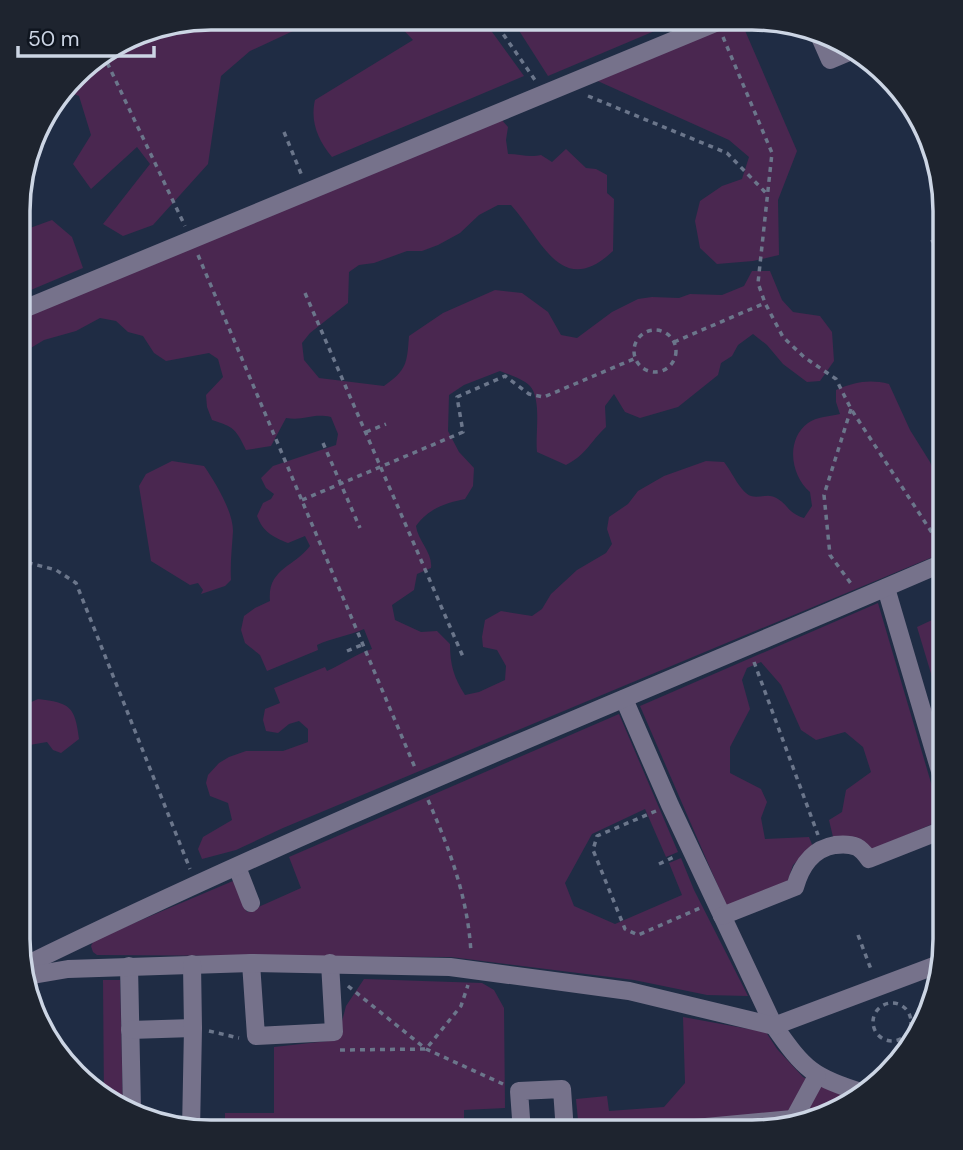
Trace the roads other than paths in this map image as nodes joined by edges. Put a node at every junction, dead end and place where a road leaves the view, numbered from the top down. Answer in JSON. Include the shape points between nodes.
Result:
{"nodes":[{"id":1,"x":699,"y":30,"type":"edge"},
{"id":2,"x":823,"y":45,"type":"edge"},
{"id":3,"x":843,"y":54,"type":"edge"},
{"id":4,"x":30,"y":306,"type":"edge"},
{"id":5,"x":933,"y":567,"type":"edge"},
{"id":6,"x":886,"y":588,"type":"junction"},
{"id":7,"x":624,"y":699,"type":"junction"},
{"id":8,"x":933,"y":747,"type":"edge"},
{"id":9,"x":933,"y":834,"type":"edge"},
{"id":10,"x":237,"y":867,"type":"junction"},
{"id":11,"x":251,"y":903,"type":"dead end"},
{"id":12,"x":718,"y":909,"type":"junction"},
{"id":13,"x":65,"y":946,"type":"junction"},
{"id":14,"x":31,"y":962,"type":"edge"},
{"id":15,"x":251,"y":963,"type":"junction"},
{"id":16,"x":191,"y":964,"type":"junction"},
{"id":17,"x":129,"y":966,"type":"junction"},
{"id":18,"x":330,"y":967,"type":"junction"},
{"id":19,"x":931,"y":967,"type":"edge"},
{"id":20,"x":68,"y":969,"type":"junction"},
{"id":21,"x":34,"y":975,"type":"edge"},
{"id":22,"x":774,"y":1026,"type":"junction"},
{"id":23,"x":193,"y":1028,"type":"junction"},
{"id":24,"x":130,"y":1030,"type":"junction"},
{"id":25,"x":817,"y":1076,"type":"junction"},
{"id":26,"x":854,"y":1089,"type":"edge"},
{"id":27,"x":132,"y":1102,"type":"edge"},
{"id":28,"x":797,"y":1115,"type":"edge"},
{"id":29,"x":191,"y":1119,"type":"edge"},
{"id":30,"x":521,"y":1120,"type":"edge"},
{"id":31,"x":564,"y":1120,"type":"edge"}],
"edges":[{"from":1,"to":4,"type":"lane"},
{"from":2,"to":3,"type":"lane","via":[[830,60]]},
{"from":5,"to":6,"type":"lane"},
{"from":6,"to":7,"type":"lane"},
{"from":6,"to":8,"type":"lane"},
{"from":7,"to":10,"type":"lane"},
{"from":7,"to":12,"type":"lane"},
{"from":9,"to":12,"type":"lane","via":[[869,859],[857,847],[822,847],[799,871],[795,887]]},
{"from":10,"to":11,"type":"lane"},
{"from":10,"to":13,"type":"lane"},
{"from":12,"to":22,"type":"lane"},
{"from":13,"to":14,"type":"lane"},
{"from":13,"to":20,"type":"lane","via":[[58,955]]},
{"from":15,"to":16,"type":"lane"},
{"from":15,"to":18,"type":"lane"},
{"from":15,"to":18,"type":"lane","via":[[256,1037],[334,1032]]},
{"from":16,"to":17,"type":"lane"},
{"from":16,"to":23,"type":"lane"},
{"from":17,"to":20,"type":"lane"},
{"from":17,"to":24,"type":"lane"},
{"from":18,"to":22,"type":"lane","via":[[450,967],[629,991]]},
{"from":19,"to":22,"type":"lane"},
{"from":20,"to":21,"type":"lane"},
{"from":22,"to":25,"type":"lane","via":[[796,1058]]},
{"from":23,"to":24,"type":"lane"},
{"from":23,"to":29,"type":"lane"},
{"from":24,"to":27,"type":"lane"},
{"from":25,"to":26,"type":"lane"},
{"from":25,"to":28,"type":"lane"},
{"from":30,"to":31,"type":"lane","via":[[519,1091],[562,1089]]}]}
